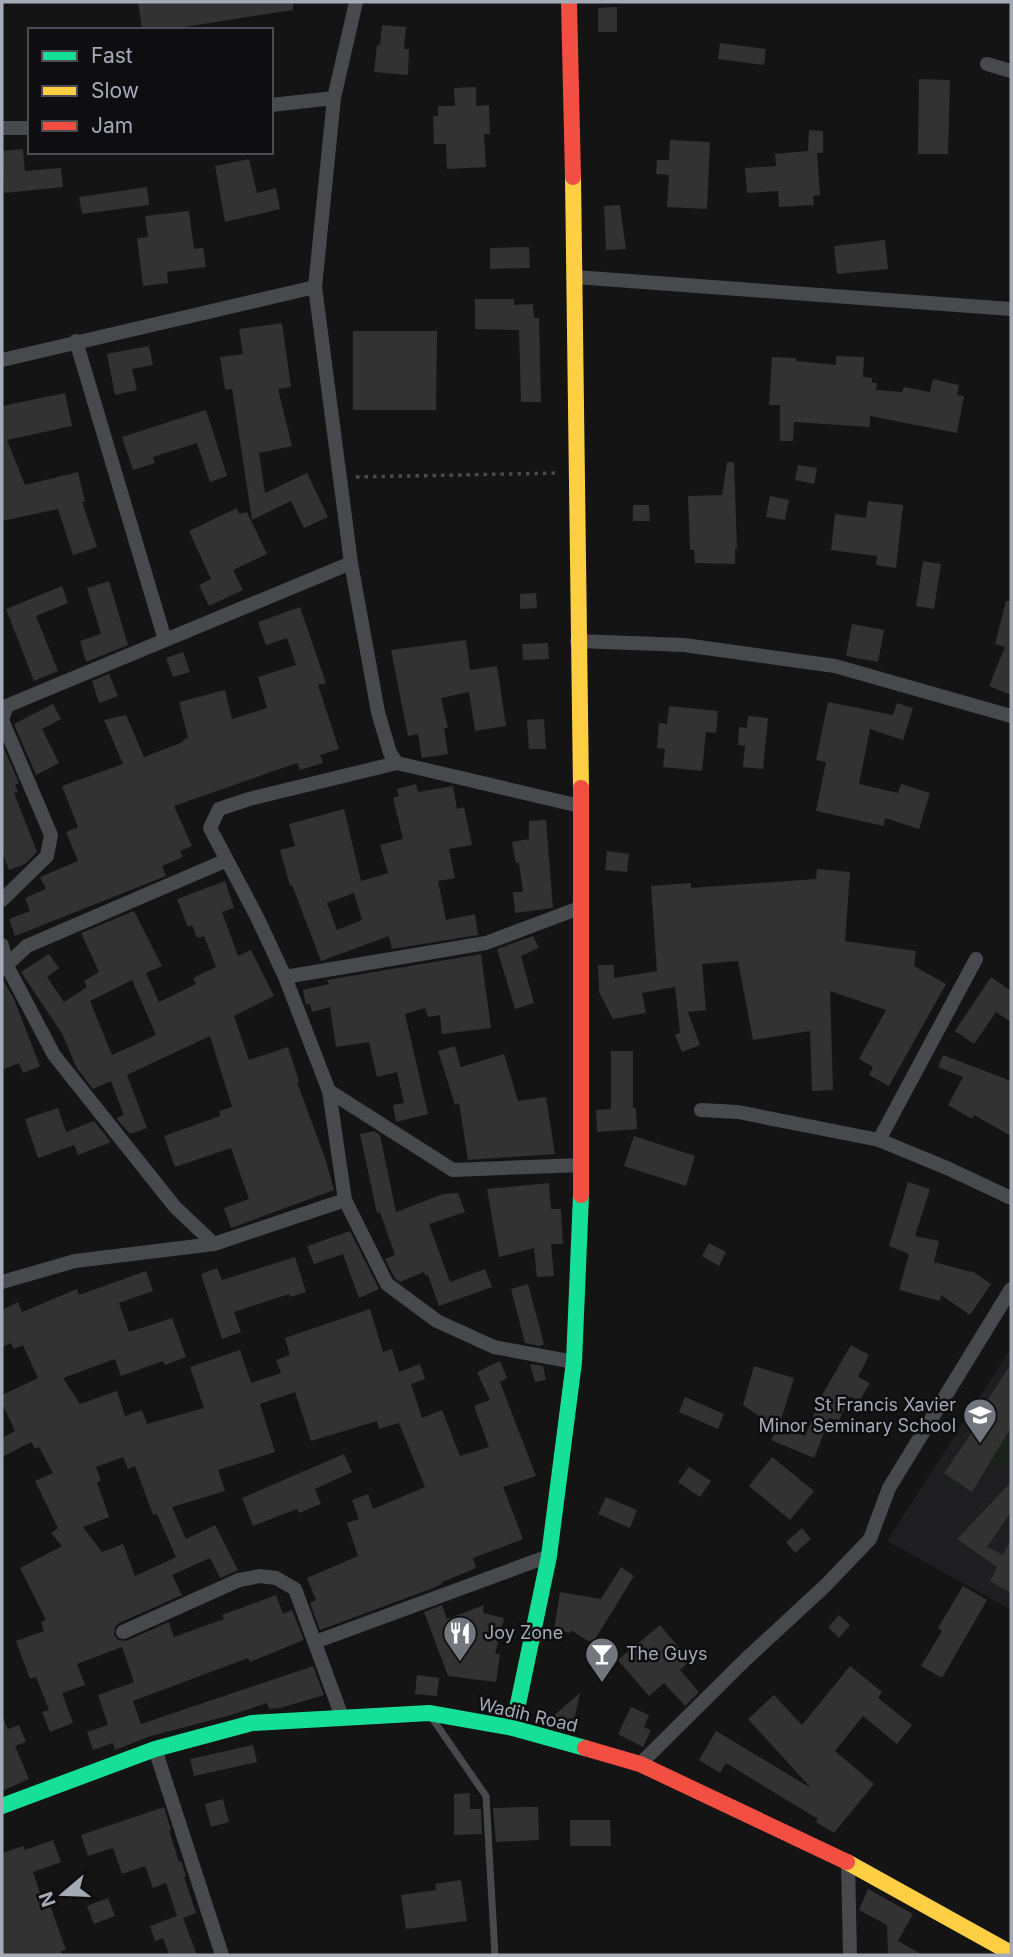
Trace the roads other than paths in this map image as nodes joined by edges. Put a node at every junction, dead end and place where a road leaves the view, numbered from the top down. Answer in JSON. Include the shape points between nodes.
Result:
{"nodes":[{"id":1,"x":356,"y":2,"type":"edge"},
{"id":2,"x":567,"y":2,"type":"edge"},
{"id":3,"x":987,"y":64,"type":"dead end"},
{"id":4,"x":1011,"y":71,"type":"edge"},
{"id":5,"x":334,"y":98,"type":"junction"},
{"id":6,"x":273,"y":106,"type":"edge"},
{"id":7,"x":2,"y":128,"type":"edge"},
{"id":8,"x":28,"y":128,"type":"edge"},
{"id":9,"x":575,"y":277,"type":"junction"},
{"id":10,"x":315,"y":286,"type":"junction"},
{"id":11,"x":1011,"y":309,"type":"edge"},
{"id":12,"x":76,"y":341,"type":"junction"},
{"id":13,"x":2,"y":360,"type":"edge"},
{"id":14,"x":351,"y":563,"type":"junction"},
{"id":15,"x":165,"y":639,"type":"junction"},
{"id":16,"x":578,"y":641,"type":"junction"},
{"id":17,"x":2,"y":716,"type":"edge"},
{"id":18,"x":1011,"y":716,"type":"edge"},
{"id":19,"x":397,"y":763,"type":"junction"},
{"id":20,"x":580,"y":806,"type":"junction"},
{"id":21,"x":227,"y":860,"type":"junction"},
{"id":22,"x":2,"y":900,"type":"edge"},
{"id":23,"x":582,"y":907,"type":"junction"},
{"id":24,"x":2,"y":945,"type":"edge"},
{"id":25,"x":976,"y":959,"type":"dead end"},
{"id":26,"x":4,"y":967,"type":"edge"},
{"id":27,"x":285,"y":977,"type":"junction"},
{"id":28,"x":329,"y":1091,"type":"junction"},
{"id":29,"x":701,"y":1110,"type":"dead end"},
{"id":30,"x":879,"y":1140,"type":"junction"},
{"id":31,"x":582,"y":1166,"type":"junction"},
{"id":32,"x":1011,"y":1198,"type":"edge"},
{"id":33,"x":345,"y":1200,"type":"junction"},
{"id":34,"x":214,"y":1244,"type":"junction"},
{"id":35,"x":2,"y":1282,"type":"edge"},
{"id":36,"x":1011,"y":1289,"type":"edge"},
{"id":37,"x":574,"y":1362,"type":"junction"},
{"id":38,"x":550,"y":1556,"type":"junction"},
{"id":39,"x":123,"y":1632,"type":"dead end"},
{"id":40,"x":314,"y":1642,"type":"junction"},
{"id":41,"x":429,"y":1713,"type":"junction"},
{"id":42,"x":342,"y":1717,"type":"junction"},
{"id":43,"x":513,"y":1728,"type":"junction"},
{"id":44,"x":155,"y":1749,"type":"junction"},
{"id":45,"x":640,"y":1764,"type":"junction"},
{"id":46,"x":2,"y":1806,"type":"edge"},
{"id":47,"x":848,"y":1863,"type":"junction"},
{"id":48,"x":1011,"y":1953,"type":"edge"},
{"id":49,"x":222,"y":1955,"type":"edge"},
{"id":50,"x":495,"y":1955,"type":"edge"},
{"id":51,"x":850,"y":1955,"type":"edge"}],
"edges":[{"from":1,"to":5,"type":"street"},
{"from":2,"to":9,"type":"street"},
{"from":3,"to":4,"type":"street"},
{"from":5,"to":6,"type":"street"},
{"from":5,"to":10,"type":"street"},
{"from":7,"to":8,"type":"street"},
{"from":9,"to":11,"type":"street"},
{"from":9,"to":16,"type":"street"},
{"from":10,"to":12,"type":"street"},
{"from":10,"to":14,"type":"street"},
{"from":12,"to":13,"type":"street"},
{"from":12,"to":15,"type":"street"},
{"from":14,"to":15,"type":"street"},
{"from":14,"to":19,"type":"street","via":[[378,712]]},
{"from":15,"to":17,"type":"street","via":[[7,706]]},
{"from":16,"to":18,"type":"street","via":[[684,645],[835,666]]},
{"from":16,"to":20,"type":"street"},
{"from":17,"to":22,"type":"street","via":[[51,835],[47,856]]},
{"from":19,"to":20,"type":"street"},
{"from":19,"to":21,"type":"street","via":[[219,809],[210,828]]},
{"from":20,"to":23,"type":"street"},
{"from":21,"to":26,"type":"street","via":[[27,946]]},
{"from":21,"to":27,"type":"street"},
{"from":23,"to":27,"type":"street","via":[[486,943]]},
{"from":23,"to":31,"type":"street"},
{"from":24,"to":26,"type":"street"},
{"from":25,"to":30,"type":"street"},
{"from":26,"to":34,"type":"street","via":[[54,1055],[175,1207]]},
{"from":27,"to":28,"type":"street"},
{"from":28,"to":31,"type":"street","via":[[453,1170]]},
{"from":28,"to":33,"type":"street"},
{"from":29,"to":30,"type":"street","via":[[738,1112]]},
{"from":30,"to":32,"type":"street"},
{"from":31,"to":37,"type":"street"},
{"from":33,"to":34,"type":"street"},
{"from":33,"to":37,"type":"street","via":[[387,1284],[437,1321],[494,1347]]},
{"from":34,"to":35,"type":"street","via":[[75,1261]]},
{"from":36,"to":45,"type":"street","via":[[889,1488],[870,1539]]},
{"from":37,"to":38,"type":"street"},
{"from":38,"to":40,"type":"street"},
{"from":38,"to":43,"type":"street"},
{"from":39,"to":40,"type":"street","via":[[239,1580],[260,1576],[276,1578],[295,1590]]},
{"from":40,"to":42,"type":"street"},
{"from":41,"to":42,"type":"street","name":"Wadih Road"},
{"from":41,"to":43,"type":"street","name":"Wadih Road"},
{"from":41,"to":50,"type":"lane","via":[[486,1796]]},
{"from":42,"to":44,"type":"street","name":"Wadih Road","via":[[252,1723]]},
{"from":43,"to":45,"type":"street","name":"Wadih Road"},
{"from":44,"to":46,"type":"street","name":"Wadih Road"},
{"from":44,"to":49,"type":"street"},
{"from":45,"to":47,"type":"street","name":"Wadih Road"},
{"from":47,"to":48,"type":"street","name":"Wadih Road"},
{"from":47,"to":51,"type":"street"}]}
